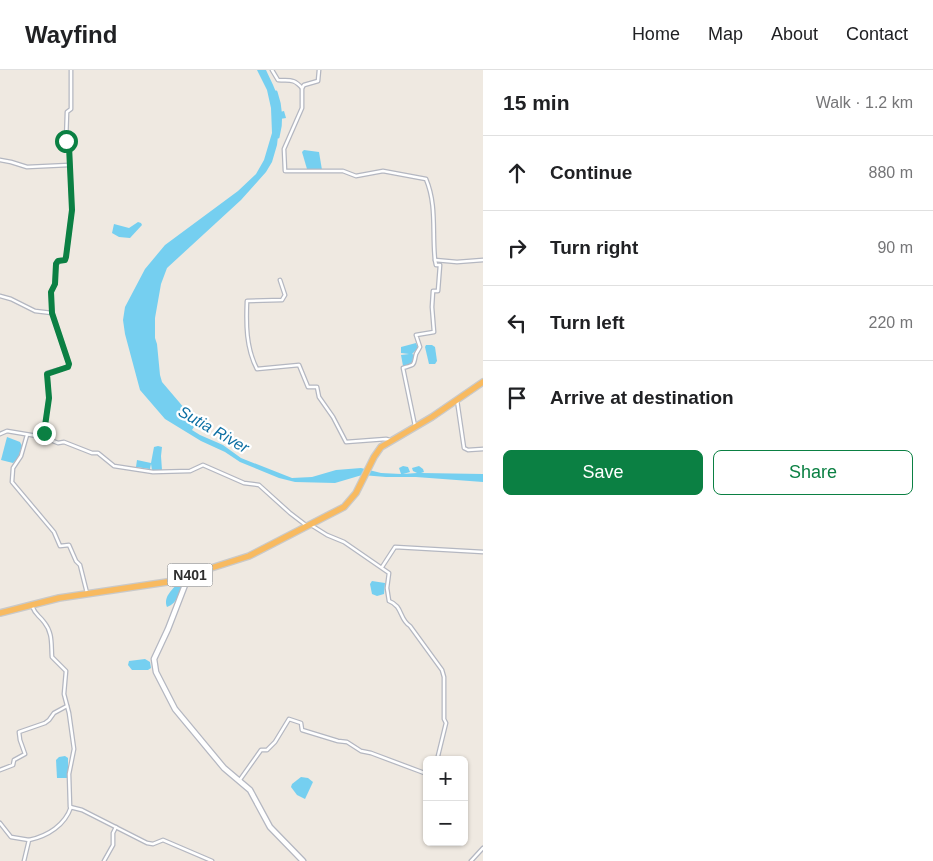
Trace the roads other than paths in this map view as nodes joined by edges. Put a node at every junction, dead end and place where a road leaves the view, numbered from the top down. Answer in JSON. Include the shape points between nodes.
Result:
{"nodes":[{"id":1,"x":71,"y":70,"type":"edge"},
{"id":2,"x":272,"y":70,"type":"edge"},
{"id":3,"x":319,"y":70,"type":"edge"},
{"id":4,"x":302,"y":88,"type":"junction"},
{"id":5,"x":0,"y":160,"type":"edge"},
{"id":6,"x":69,"y":165,"type":"junction"},
{"id":7,"x":435,"y":260,"type":"junction"},
{"id":8,"x":483,"y":260,"type":"edge"},
{"id":9,"x":280,"y":280,"type":"dead end"},
{"id":10,"x":0,"y":296,"type":"edge"},
{"id":11,"x":52,"y":313,"type":"junction"},
{"id":12,"x":483,"y":382,"type":"edge"},
{"id":13,"x":457,"y":400,"type":"junction"},
{"id":14,"x":415,"y":426,"type":"junction"},
{"id":15,"x":0,"y":434,"type":"edge"},
{"id":16,"x":27,"y":435,"type":"junction"},
{"id":17,"x":43,"y":437,"type":"junction"},
{"id":18,"x":390,"y":440,"type":"junction"},
{"id":19,"x":483,"y":449,"type":"edge"},
{"id":20,"x":309,"y":526,"type":"junction"},
{"id":21,"x":483,"y":552,"type":"edge"},
{"id":22,"x":382,"y":567,"type":"junction"},
{"id":23,"x":185,"y":577,"type":"junction"},
{"id":24,"x":87,"y":593,"type":"junction"},
{"id":25,"x":32,"y":606,"type":"junction"},
{"id":26,"x":1,"y":612,"type":"edge"},
{"id":27,"x":67,"y":706,"type":"junction"},
{"id":28,"x":438,"y":756,"type":"edge"},
{"id":29,"x":0,"y":770,"type":"edge"},
{"id":30,"x":423,"y":772,"type":"edge"},
{"id":31,"x":239,"y":781,"type":"junction"},
{"id":32,"x":71,"y":807,"type":"junction"},
{"id":33,"x":0,"y":823,"type":"edge"},
{"id":34,"x":116,"y":827,"type":"junction"},
{"id":35,"x":29,"y":840,"type":"junction"},
{"id":36,"x":483,"y":848,"type":"edge"},
{"id":37,"x":24,"y":861,"type":"edge"},
{"id":38,"x":104,"y":861,"type":"edge"},
{"id":39,"x":212,"y":861,"type":"edge"},
{"id":40,"x":303,"y":861,"type":"edge"},
{"id":41,"x":472,"y":861,"type":"edge"}],
"edges":[{"from":1,"to":6,"type":"street","via":[[71,109],[67,112],[66,141]]},
{"from":2,"to":4,"type":"street","via":[[278,80],[292,80]]},
{"from":3,"to":4,"type":"street","via":[[318,81]]},
{"from":4,"to":7,"type":"street","via":[[302,108],[284,149],[285,171],[343,171],[356,176],[383,171],[426,179],[432,192]]},
{"from":5,"to":6,"type":"street","via":[[27,167]]},
{"from":6,"to":11,"type":"street","via":[[72,210],[66,257],[56,264],[55,284],[51,292]]},
{"from":7,"to":8,"type":"street"},
{"from":7,"to":14,"type":"street","via":[[441,272],[438,291],[433,291],[434,332],[416,335],[420,347],[415,363],[403,368]]},
{"from":9,"to":18,"type":"street","via":[[285,295],[282,300],[247,301],[248,340],[257,369],[299,365],[308,387],[317,387],[319,397],[346,442]]},
{"from":10,"to":11,"type":"street","via":[[36,311]]},
{"from":11,"to":17,"type":"street","via":[[69,364],[47,374],[49,398]]},
{"from":12,"to":13,"type":"highway","number":"N401"},
{"from":13,"to":14,"type":"highway","number":"N401"},
{"from":13,"to":19,"type":"street","via":[[464,448]]},
{"from":14,"to":18,"type":"highway","number":"N401"},
{"from":15,"to":16,"type":"street","via":[[7,431]]},
{"from":16,"to":17,"type":"street"},
{"from":16,"to":24,"type":"street","via":[[21,456],[12,468],[12,482],[54,532],[60,546],[69,545],[80,565]]},
{"from":17,"to":20,"type":"street","via":[[98,453],[114,466],[160,472],[190,471],[203,465],[244,483],[259,485]]},
{"from":18,"to":20,"type":"highway","number":"N401","via":[[381,446],[354,498],[344,508]]},
{"from":20,"to":22,"type":"street","via":[[344,542]]},
{"from":20,"to":23,"type":"highway","number":"N401","via":[[249,556]]},
{"from":21,"to":22,"type":"street","via":[[395,547]]},
{"from":22,"to":28,"type":"street","via":[[389,573],[389,601],[400,610],[403,622],[410,626],[444,673],[446,723]]},
{"from":23,"to":24,"type":"highway","number":"N401"},
{"from":23,"to":31,"type":"main road","via":[[185,585],[154,660],[154,668],[175,709],[224,768]]},
{"from":24,"to":25,"type":"highway","number":"N401"},
{"from":25,"to":26,"type":"highway","number":"N401"},
{"from":25,"to":27,"type":"street","via":[[51,635],[52,657],[66,670],[64,694]]},
{"from":27,"to":29,"type":"street","via":[[45,723],[19,732],[25,754]]},
{"from":27,"to":32,"type":"street","via":[[74,749],[69,774]]},
{"from":30,"to":31,"type":"street","via":[[361,751],[348,742],[302,730],[300,723],[289,719],[275,742],[267,750],[261,750]]},
{"from":31,"to":40,"type":"main road","via":[[250,790],[270,827]]},
{"from":32,"to":34,"type":"street"},
{"from":32,"to":35,"type":"street","via":[[62,824]]},
{"from":33,"to":35,"type":"street","via":[[11,837]]},
{"from":34,"to":38,"type":"street","via":[[113,845]]},
{"from":34,"to":39,"type":"street","via":[[147,843],[163,840]]},
{"from":35,"to":37,"type":"street"},
{"from":36,"to":41,"type":"street"}]}
